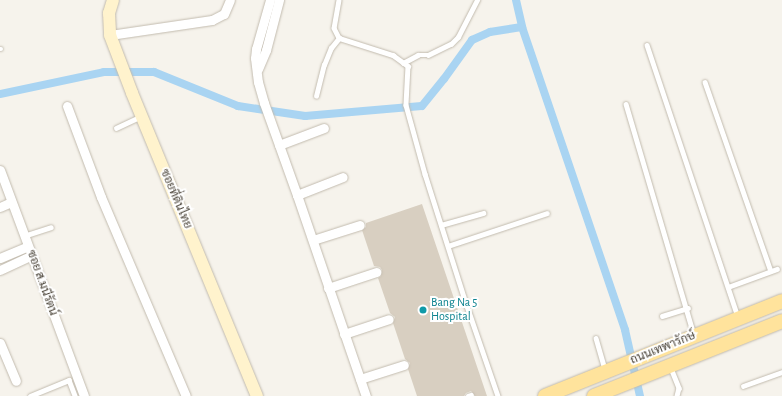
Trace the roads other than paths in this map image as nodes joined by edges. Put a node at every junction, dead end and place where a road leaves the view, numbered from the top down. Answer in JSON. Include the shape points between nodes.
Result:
{"nodes":[{"id":1,"x":113,"y":0,"type":"edge"},
{"id":2,"x":230,"y":0,"type":"edge"},
{"id":3,"x":270,"y":0,"type":"edge"},
{"id":4,"x":279,"y":0,"type":"edge"},
{"id":5,"x":339,"y":0,"type":"edge"},
{"id":6,"x":477,"y":0,"type":"edge"},
{"id":7,"x":110,"y":35,"type":"junction"},
{"id":8,"x":339,"y":38,"type":"junction"},
{"id":9,"x":647,"y":45,"type":"dead end"},
{"id":10,"x":403,"y":62,"type":"junction"},
{"id":11,"x":258,"y":69,"type":"junction"},
{"id":12,"x":705,"y":82,"type":"dead end"},
{"id":13,"x":316,"y":96,"type":"dead end"},
{"id":14,"x":626,"y":104,"type":"dead end"},
{"id":15,"x":67,"y":106,"type":"dead end"},
{"id":16,"x":142,"y":117,"type":"junction"},
{"id":17,"x":116,"y":128,"type":"dead end"},
{"id":18,"x":324,"y":128,"type":"dead end"},
{"id":19,"x":279,"y":145,"type":"junction"},
{"id":20,"x":0,"y":170,"type":"edge"},
{"id":21,"x":344,"y":177,"type":"dead end"},
{"id":22,"x":297,"y":195,"type":"junction"},
{"id":23,"x":11,"y":202,"type":"junction"},
{"id":24,"x":0,"y":207,"type":"edge"},
{"id":25,"x":482,"y":213,"type":"dead end"},
{"id":26,"x":547,"y":214,"type":"dead end"},
{"id":27,"x":360,"y":225,"type":"dead end"},
{"id":28,"x":441,"y":225,"type":"junction"},
{"id":29,"x":51,"y":227,"type":"dead end"},
{"id":30,"x":24,"y":236,"type":"junction"},
{"id":31,"x":312,"y":240,"type":"junction"},
{"id":32,"x":28,"y":246,"type":"junction"},
{"id":33,"x":448,"y":246,"type":"junction"},
{"id":34,"x":32,"y":255,"type":"junction"},
{"id":35,"x":0,"y":258,"type":"edge"},
{"id":36,"x":777,"y":269,"type":"dead end"},
{"id":37,"x":0,"y":270,"type":"edge"},
{"id":38,"x":771,"y":271,"type":"junction"},
{"id":39,"x":376,"y":272,"type":"dead end"},
{"id":40,"x":728,"y":287,"type":"junction"},
{"id":41,"x":328,"y":288,"type":"junction"},
{"id":42,"x":782,"y":301,"type":"edge"},
{"id":43,"x":688,"y":308,"type":"junction"},
{"id":44,"x":662,"y":316,"type":"dead end"},
{"id":45,"x":738,"y":318,"type":"junction"},
{"id":46,"x":388,"y":319,"type":"dead end"},
{"id":47,"x":782,"y":321,"type":"edge"},
{"id":48,"x":344,"y":334,"type":"junction"},
{"id":49,"x":694,"y":336,"type":"junction"},
{"id":50,"x":596,"y":338,"type":"dead end"},
{"id":51,"x":0,"y":343,"type":"edge"},
{"id":52,"x":404,"y":365,"type":"dead end"},
{"id":53,"x":670,"y":367,"type":"junction"},
{"id":54,"x":606,"y":371,"type":"junction"},
{"id":55,"x":782,"y":372,"type":"edge"},
{"id":56,"x":360,"y":379,"type":"junction"},
{"id":57,"x":16,"y":381,"type":"dead end"},
{"id":58,"x":743,"y":386,"type":"dead end"},
{"id":59,"x":30,"y":396,"type":"edge"},
{"id":60,"x":75,"y":396,"type":"edge"},
{"id":61,"x":84,"y":396,"type":"edge"},
{"id":62,"x":186,"y":396,"type":"edge"},
{"id":63,"x":257,"y":396,"type":"edge"},
{"id":64,"x":366,"y":396,"type":"edge"},
{"id":65,"x":498,"y":396,"type":"edge"},
{"id":66,"x":545,"y":396,"type":"edge"},
{"id":67,"x":594,"y":396,"type":"edge"},
{"id":68,"x":677,"y":396,"type":"edge"}],
"edges":[{"from":1,"to":7,"type":"street","name":"ซอยที่ดินไทย","via":[[109,13]]},
{"from":2,"to":7,"type":"street","via":[[224,14],[212,20]]},
{"from":3,"to":11,"type":"street","via":[[256,49]]},
{"from":4,"to":11,"type":"street","via":[[266,50]]},
{"from":5,"to":8,"type":"lane","via":[[334,28]]},
{"from":6,"to":10,"type":"lane","via":[[458,37],[451,44],[428,55],[418,55]]},
{"from":7,"to":16,"type":"street","name":"ซอยที่ดินไทย"},
{"from":8,"to":10,"type":"lane","via":[[393,55]]},
{"from":8,"to":13,"type":"lane","via":[[324,65]]},
{"from":9,"to":40,"type":"lane"},
{"from":10,"to":28,"type":"lane","via":[[408,66],[406,105]]},
{"from":11,"to":19,"type":"street","via":[[258,82]]},
{"from":12,"to":38,"type":"lane"},
{"from":14,"to":43,"type":"lane"},
{"from":15,"to":62,"type":"street","via":[[100,197]]},
{"from":16,"to":17,"type":"lane"},
{"from":16,"to":63,"type":"street","name":"ซอยที่ดินไทย"},
{"from":18,"to":19,"type":"street"},
{"from":19,"to":22,"type":"street"},
{"from":20,"to":23,"type":"street","name":"ซอย ส.มนีรัตน์"},
{"from":21,"to":22,"type":"street"},
{"from":22,"to":31,"type":"street"},
{"from":23,"to":24,"type":"street"},
{"from":23,"to":30,"type":"street","name":"ซอย ส.มนีรัตน์"},
{"from":25,"to":28,"type":"lane"},
{"from":26,"to":33,"type":"lane"},
{"from":27,"to":31,"type":"street"},
{"from":28,"to":33,"type":"lane"},
{"from":29,"to":30,"type":"lane"},
{"from":30,"to":32,"type":"street","name":"ซอย ส.มนีรัตน์"},
{"from":31,"to":41,"type":"street"},
{"from":32,"to":34,"type":"street","name":"ซอย ส.มนีรัตน์"},
{"from":32,"to":35,"type":"street"},
{"from":33,"to":65,"type":"lane"},
{"from":34,"to":37,"type":"street"},
{"from":34,"to":61,"type":"street","name":"ซอย ส.มนีรัตน์"},
{"from":36,"to":38,"type":"lane"},
{"from":38,"to":40,"type":"lane"},
{"from":39,"to":41,"type":"street"},
{"from":40,"to":45,"type":"lane"},
{"from":41,"to":48,"type":"street"},
{"from":42,"to":45,"type":"main road","name":"ถนนเทพารักษ์"},
{"from":43,"to":44,"type":"lane"},
{"from":43,"to":49,"type":"lane"},
{"from":45,"to":49,"type":"main road","name":"ถนนเทพารักษ์"},
{"from":46,"to":48,"type":"street"},
{"from":47,"to":53,"type":"main road","name":"ถนนเทพารักษ์"},
{"from":48,"to":56,"type":"street"},
{"from":49,"to":54,"type":"main road","name":"ถนนเทพารักษ์"},
{"from":50,"to":54,"type":"lane"},
{"from":51,"to":57,"type":"street"},
{"from":52,"to":56,"type":"street"},
{"from":53,"to":67,"type":"main road","name":"ถนนเทพารักษ์"},
{"from":53,"to":68,"type":"lane","via":[[679,388]]},
{"from":54,"to":66,"type":"main road","name":"ถนนเทพารักษ์"},
{"from":55,"to":58,"type":"lane"},
{"from":56,"to":64,"type":"street"},
{"from":59,"to":60,"type":"lane","via":[[69,380]]}]}
